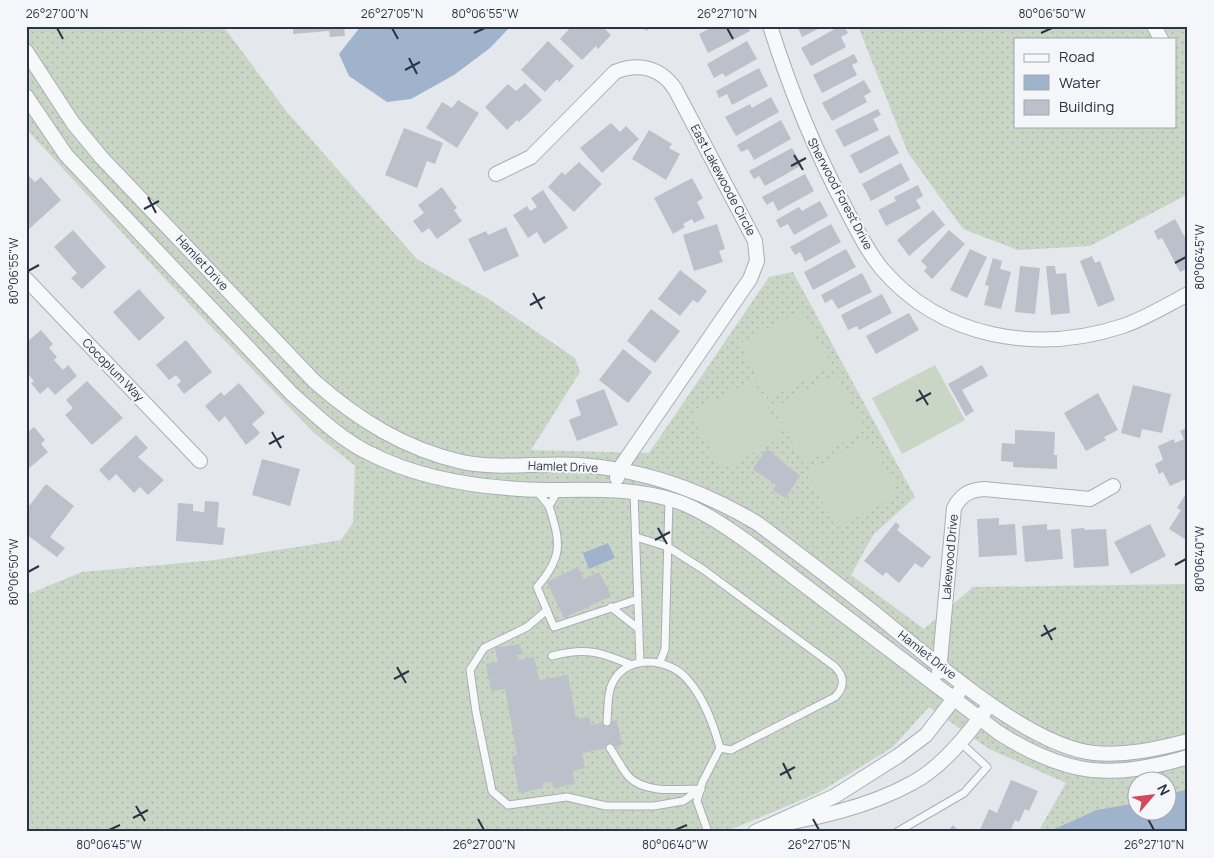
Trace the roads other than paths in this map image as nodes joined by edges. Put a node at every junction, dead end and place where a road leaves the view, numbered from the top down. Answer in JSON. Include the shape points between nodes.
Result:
{"nodes":[{"id":1,"x":770,"y":26,"type":"edge"},
{"id":2,"x":1154,"y":26,"type":"edge"},
{"id":3,"x":1160,"y":38,"type":"edge"},
{"id":4,"x":26,"y":51,"type":"edge"},
{"id":5,"x":26,"y":96,"type":"edge"},
{"id":6,"x":496,"y":174,"type":"dead end"},
{"id":7,"x":26,"y":279,"type":"edge"},
{"id":8,"x":1188,"y":294,"type":"edge"},
{"id":9,"x":200,"y":461,"type":"dead end"},
{"id":10,"x":618,"y":471,"type":"junction"},
{"id":11,"x":1113,"y":486,"type":"dead end"},
{"id":12,"x":536,"y":489,"type":"junction"},
{"id":13,"x":559,"y":489,"type":"junction"},
{"id":14,"x":615,"y":489,"type":"junction"},
{"id":15,"x":634,"y":491,"type":"junction"},
{"id":16,"x":669,"y":499,"type":"junction"},
{"id":17,"x":549,"y":506,"type":"junction"},
{"id":18,"x":636,"y":538,"type":"junction"},
{"id":19,"x":668,"y":547,"type":"junction"},
{"id":20,"x":638,"y":599,"type":"junction"},
{"id":21,"x":611,"y":608,"type":"junction"},
{"id":22,"x":547,"y":610,"type":"junction"},
{"id":23,"x":638,"y":629,"type":"junction"},
{"id":24,"x":552,"y":656,"type":"dead end"},
{"id":25,"x":660,"y":662,"type":"junction"},
{"id":26,"x":636,"y":664,"type":"junction"},
{"id":27,"x":940,"y":666,"type":"junction"},
{"id":28,"x":966,"y":685,"type":"junction"},
{"id":29,"x":938,"y":686,"type":"junction"},
{"id":30,"x":953,"y":698,"type":"junction"},
{"id":31,"x":991,"y":703,"type":"junction"},
{"id":32,"x":980,"y":718,"type":"junction"},
{"id":33,"x":606,"y":722,"type":"dead end"},
{"id":34,"x":1188,"y":741,"type":"edge"},
{"id":35,"x":959,"y":742,"type":"junction"},
{"id":36,"x":610,"y":748,"type":"dead end"},
{"id":37,"x":720,"y":748,"type":"junction"},
{"id":38,"x":1188,"y":757,"type":"edge"},
{"id":39,"x":701,"y":788,"type":"junction"},
{"id":40,"x":760,"y":829,"type":"edge"},
{"id":41,"x":708,"y":832,"type":"edge"},
{"id":42,"x":897,"y":832,"type":"edge"}],
"edges":[{"from":1,"to":8,"type":"street","name":"Sherwood Forest Drive","via":[[804,123],[852,221],[882,269],[924,306],[965,327],[991,335],[1031,340],[1062,339],[1123,326]]},
{"from":2,"to":3,"type":"street"},
{"from":4,"to":10,"type":"street","name":"Hamlet Drive","via":[[73,123],[101,156],[314,382],[343,407],[421,450],[464,462],[579,465]]},
{"from":5,"to":12,"type":"street","name":"Hamlet Drive","via":[[66,155],[292,394],[327,425],[368,453],[416,472],[466,484]]},
{"from":6,"to":10,"type":"street","name":"East Lakewoode Circle","via":[[531,157],[615,72],[634,66],[644,67],[662,74],[675,89],[755,241],[757,261],[750,279]]},
{"from":7,"to":9,"type":"street","name":"Cocoplum Way"},
{"from":10,"to":14,"type":"street","name":"East Lakewoode Circle"},
{"from":10,"to":27,"type":"street","name":"Hamlet Drive","via":[[688,488],[757,523]]},
{"from":11,"to":27,"type":"street","name":"Lakewood Drive","via":[[1090,499],[974,490],[958,500],[954,508]]},
{"from":12,"to":13,"type":"street","name":"Hamlet Drive"},
{"from":12,"to":17,"type":"lane"},
{"from":13,"to":14,"type":"street","name":"Hamlet Drive"},
{"from":13,"to":17,"type":"lane"},
{"from":14,"to":15,"type":"street","name":"Hamlet Drive"},
{"from":15,"to":16,"type":"street","name":"Hamlet Drive"},
{"from":15,"to":18,"type":"lane"},
{"from":16,"to":19,"type":"lane"},
{"from":16,"to":29,"type":"street","name":"Hamlet Drive","via":[[682,503],[758,550]]},
{"from":17,"to":22,"type":"lane","via":[[559,551],[536,587]]},
{"from":18,"to":19,"type":"lane"},
{"from":18,"to":20,"type":"lane"},
{"from":19,"to":25,"type":"lane","via":[[665,649]]},
{"from":19,"to":37,"type":"lane","via":[[834,666],[842,676],[842,688],[835,696],[731,750]]},
{"from":20,"to":21,"type":"lane"},
{"from":20,"to":23,"type":"lane"},
{"from":21,"to":22,"type":"lane","via":[[554,627]]},
{"from":21,"to":23,"type":"lane"},
{"from":22,"to":39,"type":"lane","via":[[527,627],[484,648],[470,670],[492,791],[508,805],[567,797],[606,806],[654,806],[683,801]]},
{"from":23,"to":26,"type":"lane"},
{"from":24,"to":26,"type":"lane","via":[[570,651],[600,652]]},
{"from":25,"to":26,"type":"lane"},
{"from":25,"to":37,"type":"lane","via":[[674,667],[696,690],[714,726]]},
{"from":26,"to":33,"type":"lane","via":[[620,673],[612,684]]},
{"from":27,"to":28,"type":"street","name":"Hamlet Drive"},
{"from":27,"to":29,"type":"street","name":"Lakewood Drive"},
{"from":28,"to":30,"type":"street"},
{"from":28,"to":31,"type":"street","name":"Hamlet Drive"},
{"from":29,"to":30,"type":"street","name":"Hamlet Drive"},
{"from":30,"to":32,"type":"street","name":"Hamlet Drive"},
{"from":30,"to":40,"type":"street","via":[[926,735],[898,756],[835,796]]},
{"from":31,"to":32,"type":"street"},
{"from":31,"to":34,"type":"street","name":"Hamlet Drive","via":[[1038,734],[1094,753],[1148,752]]},
{"from":32,"to":35,"type":"street"},
{"from":32,"to":38,"type":"street","name":"Hamlet Drive","via":[[1026,750],[1059,765],[1102,772],[1152,768]]},
{"from":35,"to":40,"type":"street","via":[[913,783],[881,797],[816,818]]},
{"from":35,"to":42,"type":"lane","via":[[987,766],[964,793]]},
{"from":36,"to":39,"type":"lane","via":[[630,778],[649,787],[670,790]]},
{"from":37,"to":39,"type":"lane"},
{"from":39,"to":41,"type":"lane","via":[[697,801]]}]}
